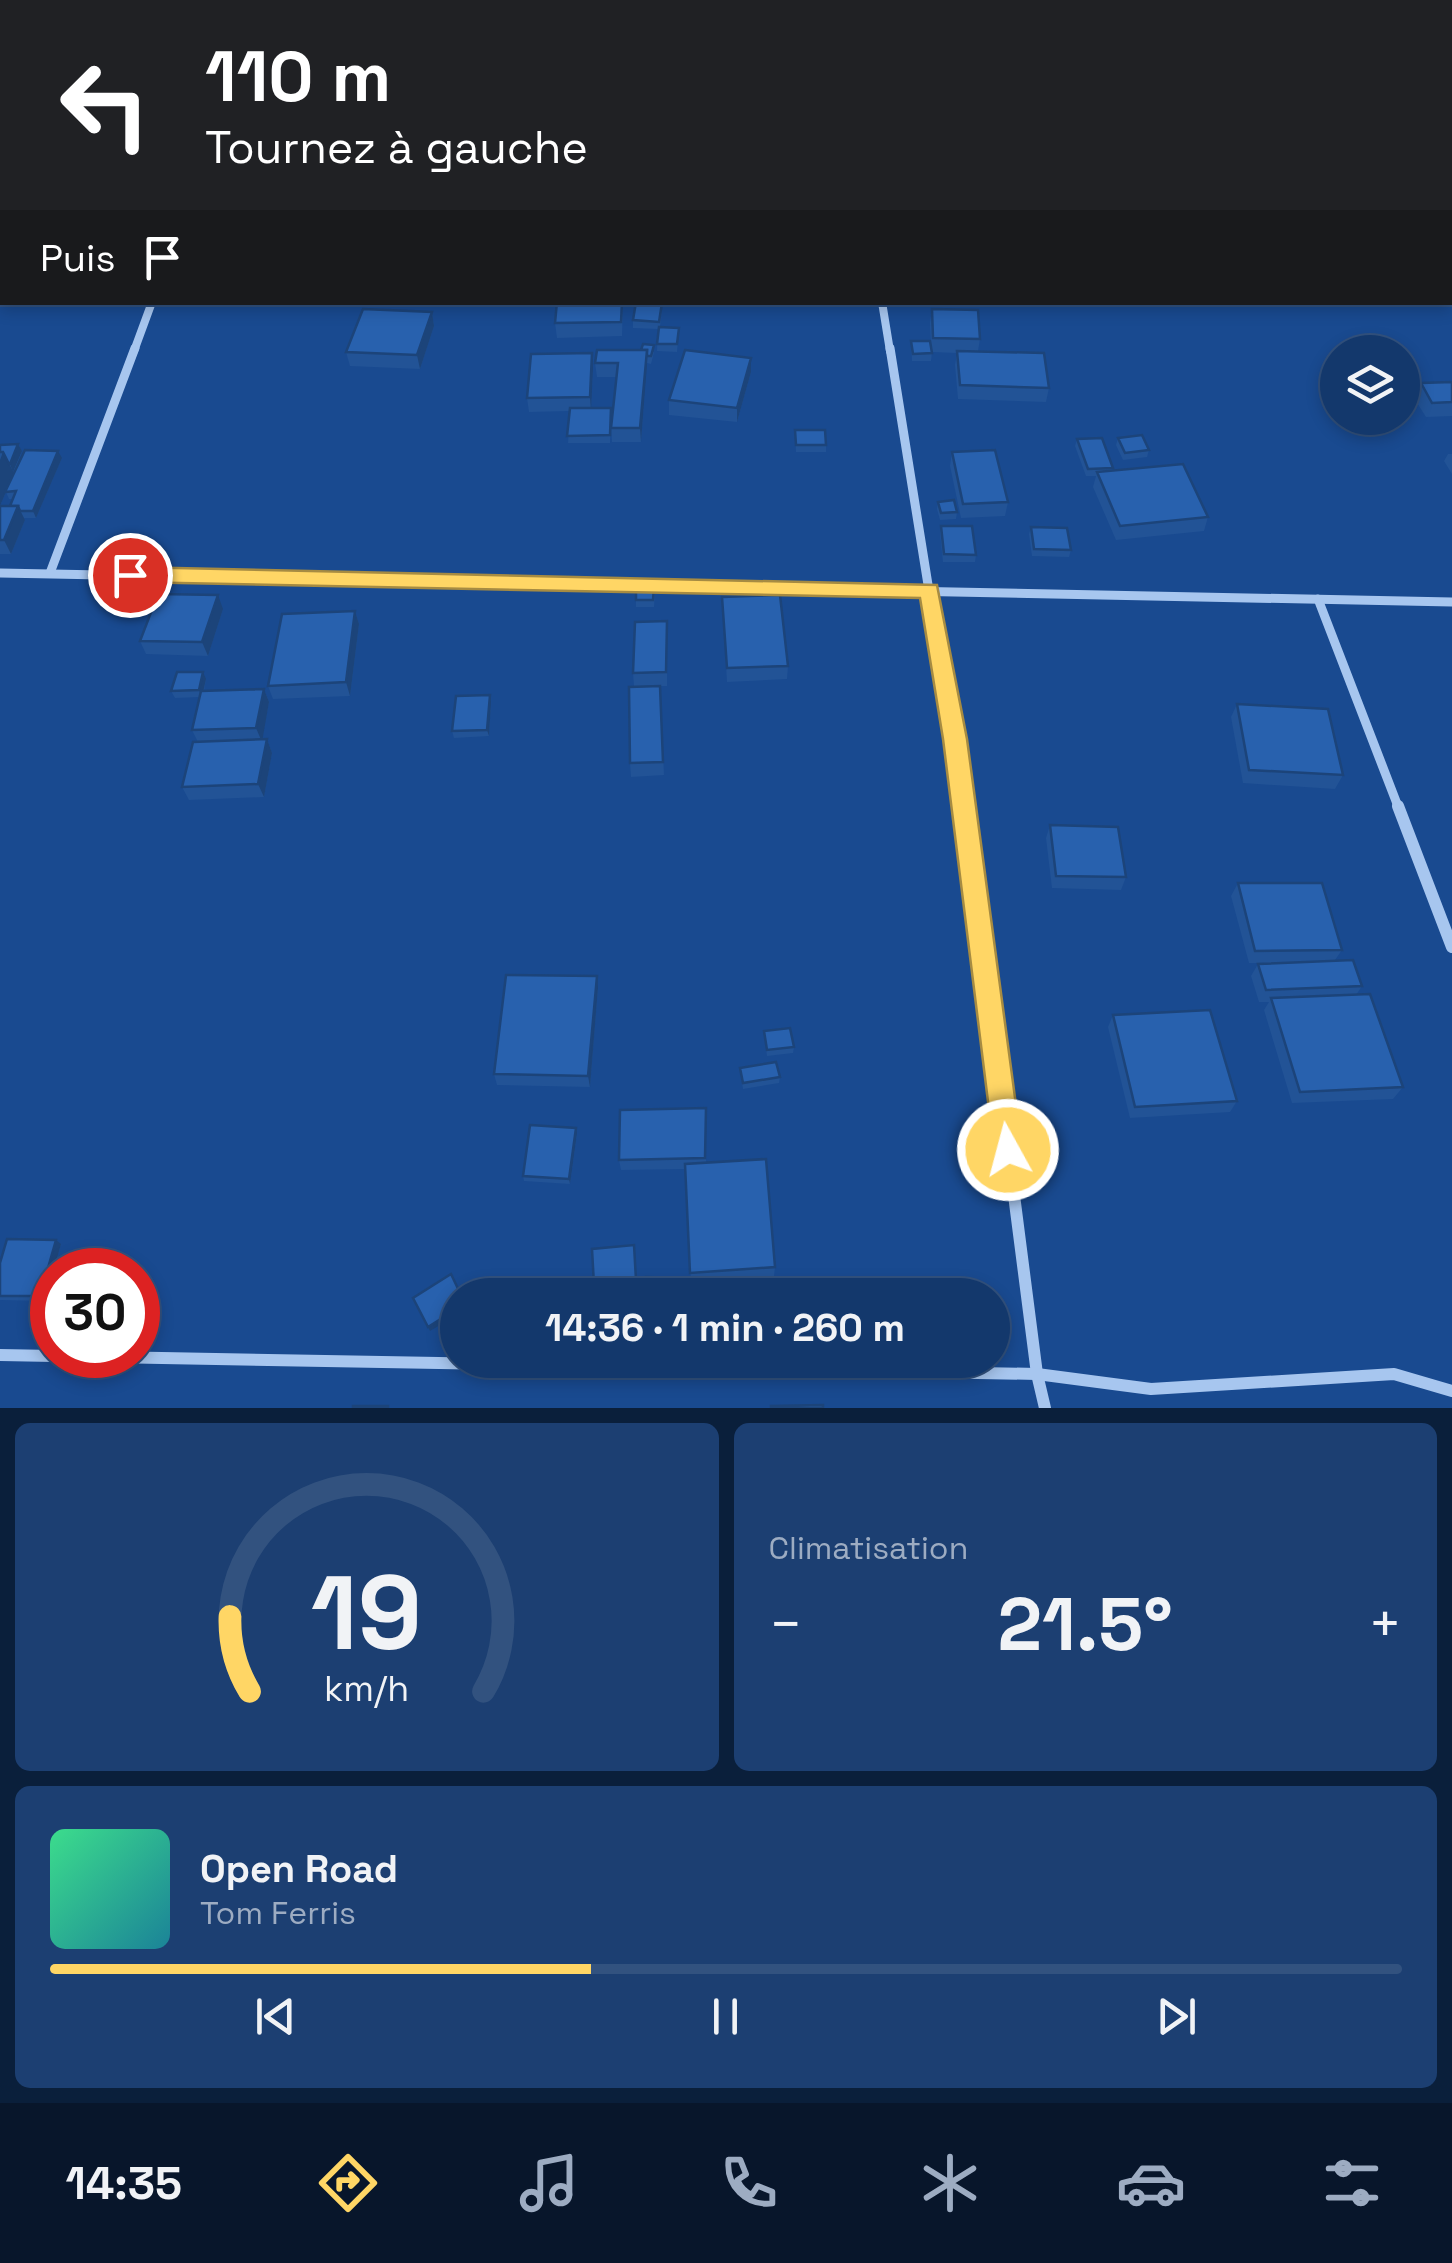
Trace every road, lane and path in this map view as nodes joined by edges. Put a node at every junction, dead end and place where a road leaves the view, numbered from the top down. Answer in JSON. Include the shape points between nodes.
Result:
{"nodes":[{"id":1,"x":151,"y":305,"type":"edge"},
{"id":2,"x":882,"y":305,"type":"edge"},
{"id":3,"x":0,"y":573,"type":"edge"},
{"id":4,"x":50,"y":573,"type":"junction"},
{"id":5,"x":929,"y":590,"type":"junction"},
{"id":6,"x":1318,"y":599,"type":"junction"},
{"id":7,"x":1452,"y":602,"type":"edge"},
{"id":8,"x":1452,"y":947,"type":"edge"},
{"id":9,"x":0,"y":1356,"type":"edge"},
{"id":10,"x":1037,"y":1374,"type":"junction"},
{"id":11,"x":1452,"y":1391,"type":"edge"},
{"id":12,"x":1045,"y":1408,"type":"edge"}],
"edges":[{"from":1,"to":4,"type":"street"},
{"from":2,"to":5,"type":"street"},
{"from":3,"to":4,"type":"street"},
{"from":4,"to":5,"type":"street"},
{"from":5,"to":6,"type":"street"},
{"from":5,"to":10,"type":"street","via":[[955,739]]},
{"from":6,"to":7,"type":"street"},
{"from":6,"to":8,"type":"street"},
{"from":9,"to":10,"type":"street"},
{"from":10,"to":11,"type":"street","via":[[1151,1390],[1394,1374]]},
{"from":10,"to":12,"type":"street"}]}
